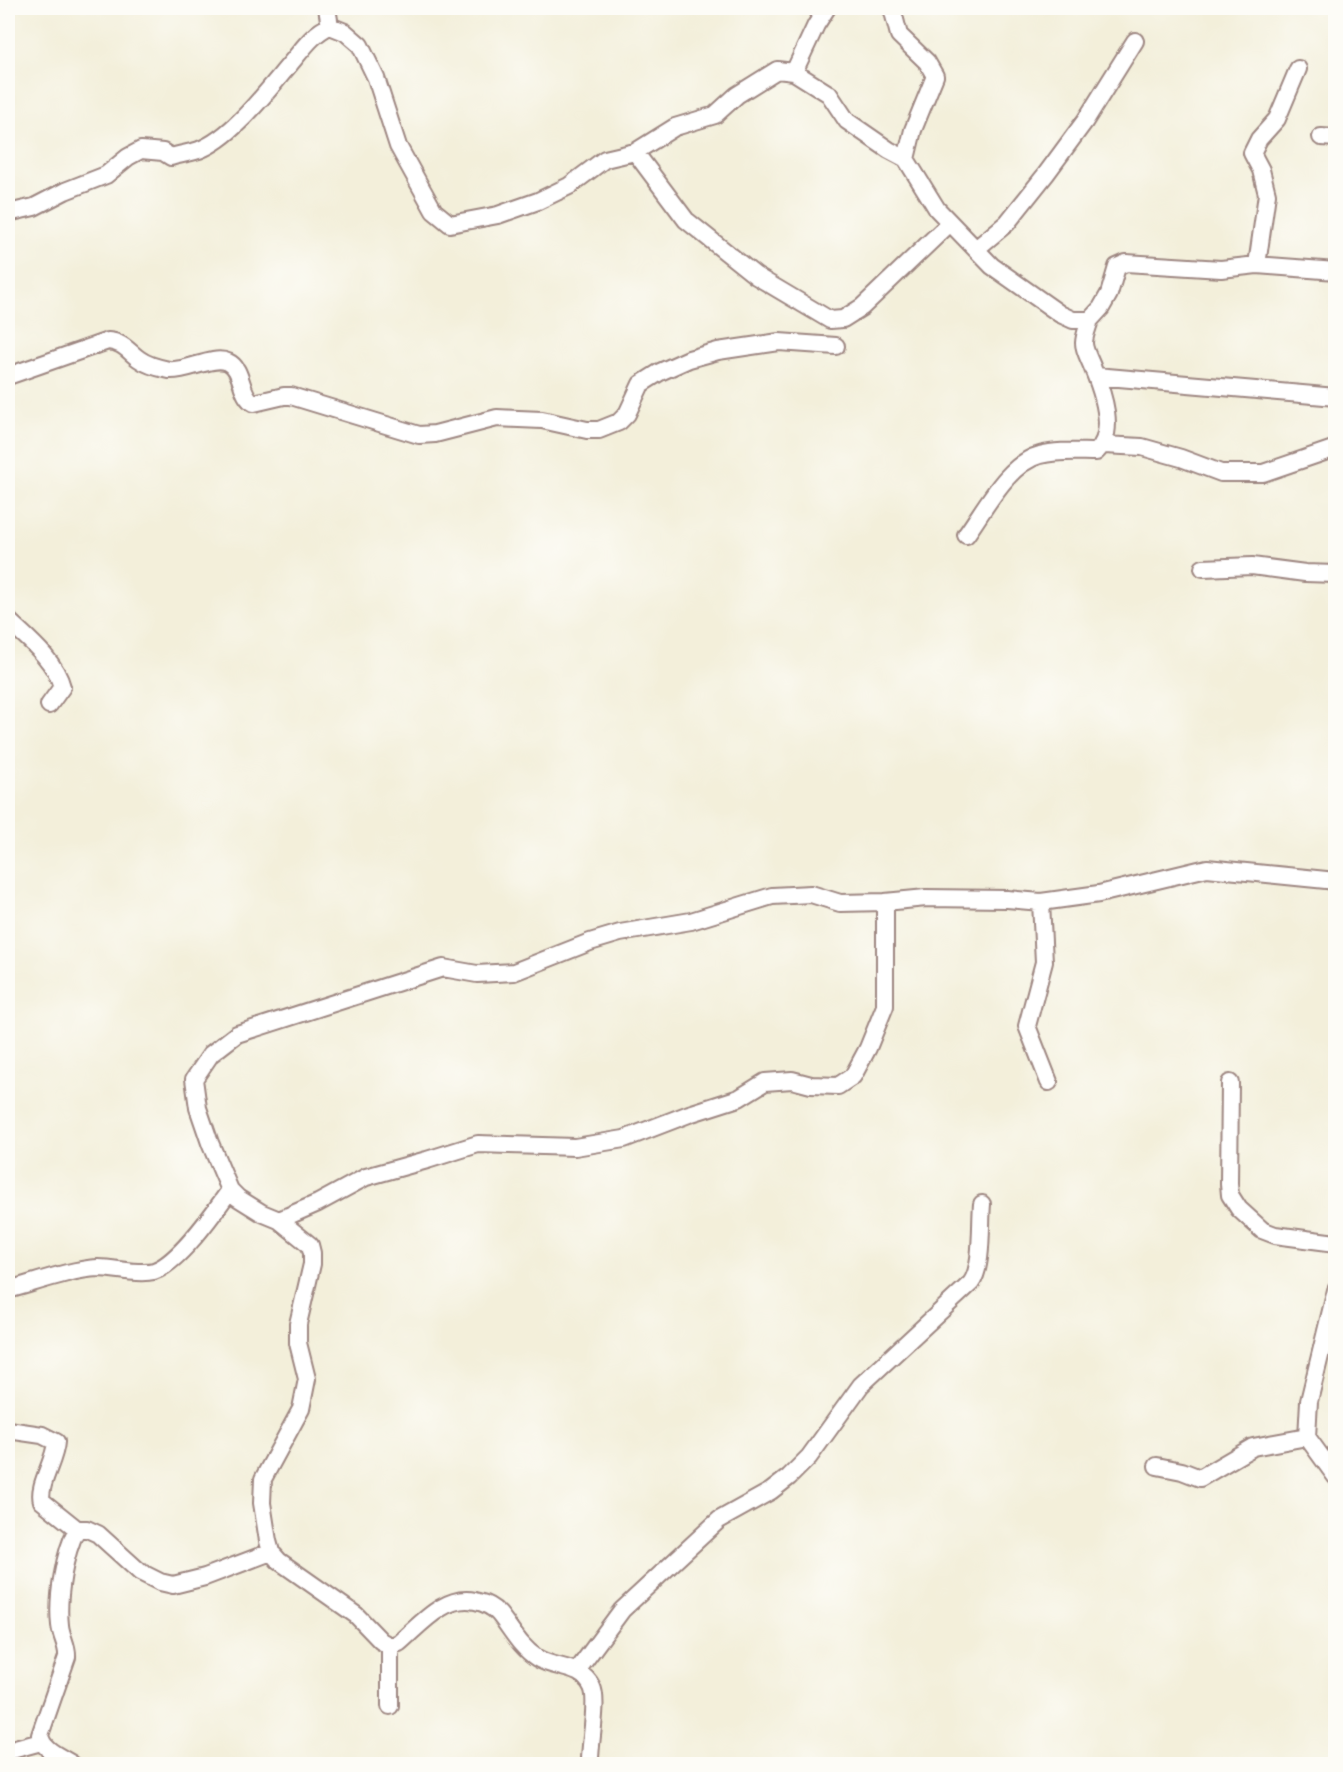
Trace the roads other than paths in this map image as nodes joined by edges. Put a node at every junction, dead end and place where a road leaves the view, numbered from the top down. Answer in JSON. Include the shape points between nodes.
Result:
{"nodes":[{"id":1,"x":327,"y":8,"type":"edge"},
{"id":2,"x":826,"y":8,"type":"edge"},
{"id":3,"x":892,"y":8,"type":"edge"},
{"id":4,"x":330,"y":26,"type":"junction"},
{"id":5,"x":1135,"y":41,"type":"dead end"},
{"id":6,"x":1298,"y":69,"type":"dead end"},
{"id":7,"x":794,"y":72,"type":"junction"},
{"id":8,"x":635,"y":152,"type":"junction"},
{"id":9,"x":906,"y":159,"type":"junction"},
{"id":10,"x":8,"y":213,"type":"edge"},
{"id":11,"x":951,"y":223,"type":"junction"},
{"id":12,"x":976,"y":249,"type":"junction"},
{"id":13,"x":1257,"y":265,"type":"junction"},
{"id":14,"x":1333,"y":275,"type":"edge"},
{"id":15,"x":1090,"y":320,"type":"junction"},
{"id":16,"x":836,"y":346,"type":"dead end"},
{"id":17,"x":8,"y":376,"type":"edge"},
{"id":18,"x":1096,"y":376,"type":"junction"},
{"id":19,"x":1335,"y":397,"type":"edge"},
{"id":20,"x":1104,"y":445,"type":"junction"},
{"id":21,"x":1335,"y":448,"type":"edge"},
{"id":22,"x":966,"y":535,"type":"dead end"},
{"id":23,"x":1203,"y":568,"type":"dead end"},
{"id":24,"x":1335,"y":574,"type":"edge"},
{"id":25,"x":8,"y":620,"type":"edge"},
{"id":26,"x":49,"y":705,"type":"dead end"},
{"id":27,"x":1335,"y":881,"type":"edge"},
{"id":28,"x":885,"y":902,"type":"junction"},
{"id":29,"x":1041,"y":902,"type":"junction"},
{"id":30,"x":1049,"y":1082,"type":"dead end"},
{"id":31,"x":1230,"y":1083,"type":"dead end"},
{"id":32,"x":230,"y":1190,"type":"junction"},
{"id":33,"x":982,"y":1204,"type":"dead end"},
{"id":34,"x":279,"y":1220,"type":"junction"},
{"id":35,"x":1335,"y":1242,"type":"edge"},
{"id":36,"x":8,"y":1290,"type":"edge"},
{"id":37,"x":1335,"y":1290,"type":"edge"},
{"id":38,"x":8,"y":1430,"type":"edge"},
{"id":39,"x":1307,"y":1437,"type":"junction"},
{"id":40,"x":1157,"y":1466,"type":"dead end"},
{"id":41,"x":1335,"y":1477,"type":"edge"},
{"id":42,"x":77,"y":1529,"type":"junction"},
{"id":43,"x":271,"y":1552,"type":"junction"},
{"id":44,"x":390,"y":1646,"type":"junction"},
{"id":45,"x":577,"y":1671,"type":"junction"},
{"id":46,"x":390,"y":1706,"type":"dead end"},
{"id":47,"x":41,"y":1742,"type":"junction"},
{"id":48,"x":8,"y":1751,"type":"edge"},
{"id":49,"x":72,"y":1764,"type":"edge"},
{"id":50,"x":590,"y":1764,"type":"edge"}],
"edges":[{"from":1,"to":4,"type":"street"},
{"from":2,"to":7,"type":"street"},
{"from":3,"to":9,"type":"street","via":[[899,35],[927,62],[935,76]]},
{"from":4,"to":8,"type":"street","via":[[360,45],[376,78],[398,146],[434,211],[450,224],[538,201],[569,186],[605,159]]},
{"from":4,"to":10,"type":"street","via":[[309,42],[246,115],[199,150],[171,157],[163,152],[141,150],[106,175],[34,207]]},
{"from":5,"to":12,"type":"street","via":[[1046,174],[1007,223]]},
{"from":6,"to":13,"type":"street","via":[[1277,119],[1252,153],[1267,194]]},
{"from":7,"to":8,"type":"street","via":[[777,70],[737,95],[715,115],[675,127]]},
{"from":7,"to":9,"type":"street","via":[[829,94],[847,120]]},
{"from":8,"to":11,"type":"street","via":[[686,220],[756,276],[830,320],[843,319],[862,307]]},
{"from":9,"to":11,"type":"street","via":[[937,209]]},
{"from":11,"to":12,"type":"street"},
{"from":12,"to":15,"type":"street","via":[[992,266],[1060,314],[1074,320]]},
{"from":13,"to":14,"type":"street"},
{"from":13,"to":15,"type":"street","via":[[1221,269],[1126,263],[1117,267],[1109,294]]},
{"from":15,"to":18,"type":"street","via":[[1084,344]]},
{"from":16,"to":17,"type":"street","via":[[780,342],[689,359],[640,384],[627,414],[600,430],[542,420],[497,418],[419,435],[291,396],[254,404],[228,362],[216,360],[170,370],[145,362],[116,341]]},
{"from":18,"to":19,"type":"street"},
{"from":18,"to":20,"type":"street","via":[[1108,427]]},
{"from":20,"to":21,"type":"street","via":[[1142,447],[1221,473],[1263,473]]},
{"from":20,"to":22,"type":"street","via":[[1096,452],[1050,452],[1017,466]]},
{"from":23,"to":24,"type":"street","via":[[1252,566]]},
{"from":25,"to":26,"type":"street","via":[[59,676],[62,687]]},
{"from":27,"to":29,"type":"street","via":[[1207,868],[1099,894]]},
{"from":28,"to":29,"type":"street","via":[[926,898]]},
{"from":28,"to":32,"type":"street","via":[[840,903],[811,894],[772,896],[691,921],[620,933],[514,972],[477,974],[443,968],[237,1034],[211,1054],[194,1079],[198,1108]]},
{"from":28,"to":34,"type":"street","via":[[885,1006],[853,1076],[838,1086],[792,1080],[765,1082],[739,1098],[624,1139],[575,1146],[478,1144],[366,1177]]},
{"from":29,"to":30,"type":"street","via":[[1044,962],[1027,1026]]},
{"from":31,"to":35,"type":"street","via":[[1229,1184],[1230,1195],[1239,1209],[1262,1230],[1275,1235]]},
{"from":32,"to":34,"type":"street","via":[[262,1214]]},
{"from":32,"to":36,"type":"street","via":[[182,1250],[154,1271],[96,1268]]},
{"from":33,"to":45,"type":"street","via":[[978,1267],[971,1283],[861,1386],[809,1457],[789,1477],[719,1520],[621,1610]]},
{"from":34,"to":43,"type":"street","via":[[308,1242],[312,1253],[298,1324],[307,1379],[305,1397],[263,1479],[262,1503]]},
{"from":37,"to":39,"type":"street","via":[[1309,1401]]},
{"from":38,"to":42,"type":"street","via":[[42,1435],[56,1442],[40,1498]]},
{"from":39,"to":40,"type":"street","via":[[1253,1447],[1200,1478]]},
{"from":39,"to":41,"type":"street"},
{"from":42,"to":43,"type":"street","via":[[98,1534],[140,1572],[173,1585]]},
{"from":42,"to":47,"type":"street","via":[[69,1548],[59,1609],[67,1657],[42,1728]]},
{"from":43,"to":44,"type":"street","via":[[356,1615]]},
{"from":44,"to":45,"type":"street","via":[[442,1607],[466,1599],[492,1607],[524,1650],[541,1661]]},
{"from":44,"to":46,"type":"street"},
{"from":45,"to":50,"type":"street","via":[[593,1689]]},
{"from":47,"to":48,"type":"street"},
{"from":47,"to":49,"type":"street"}]}
